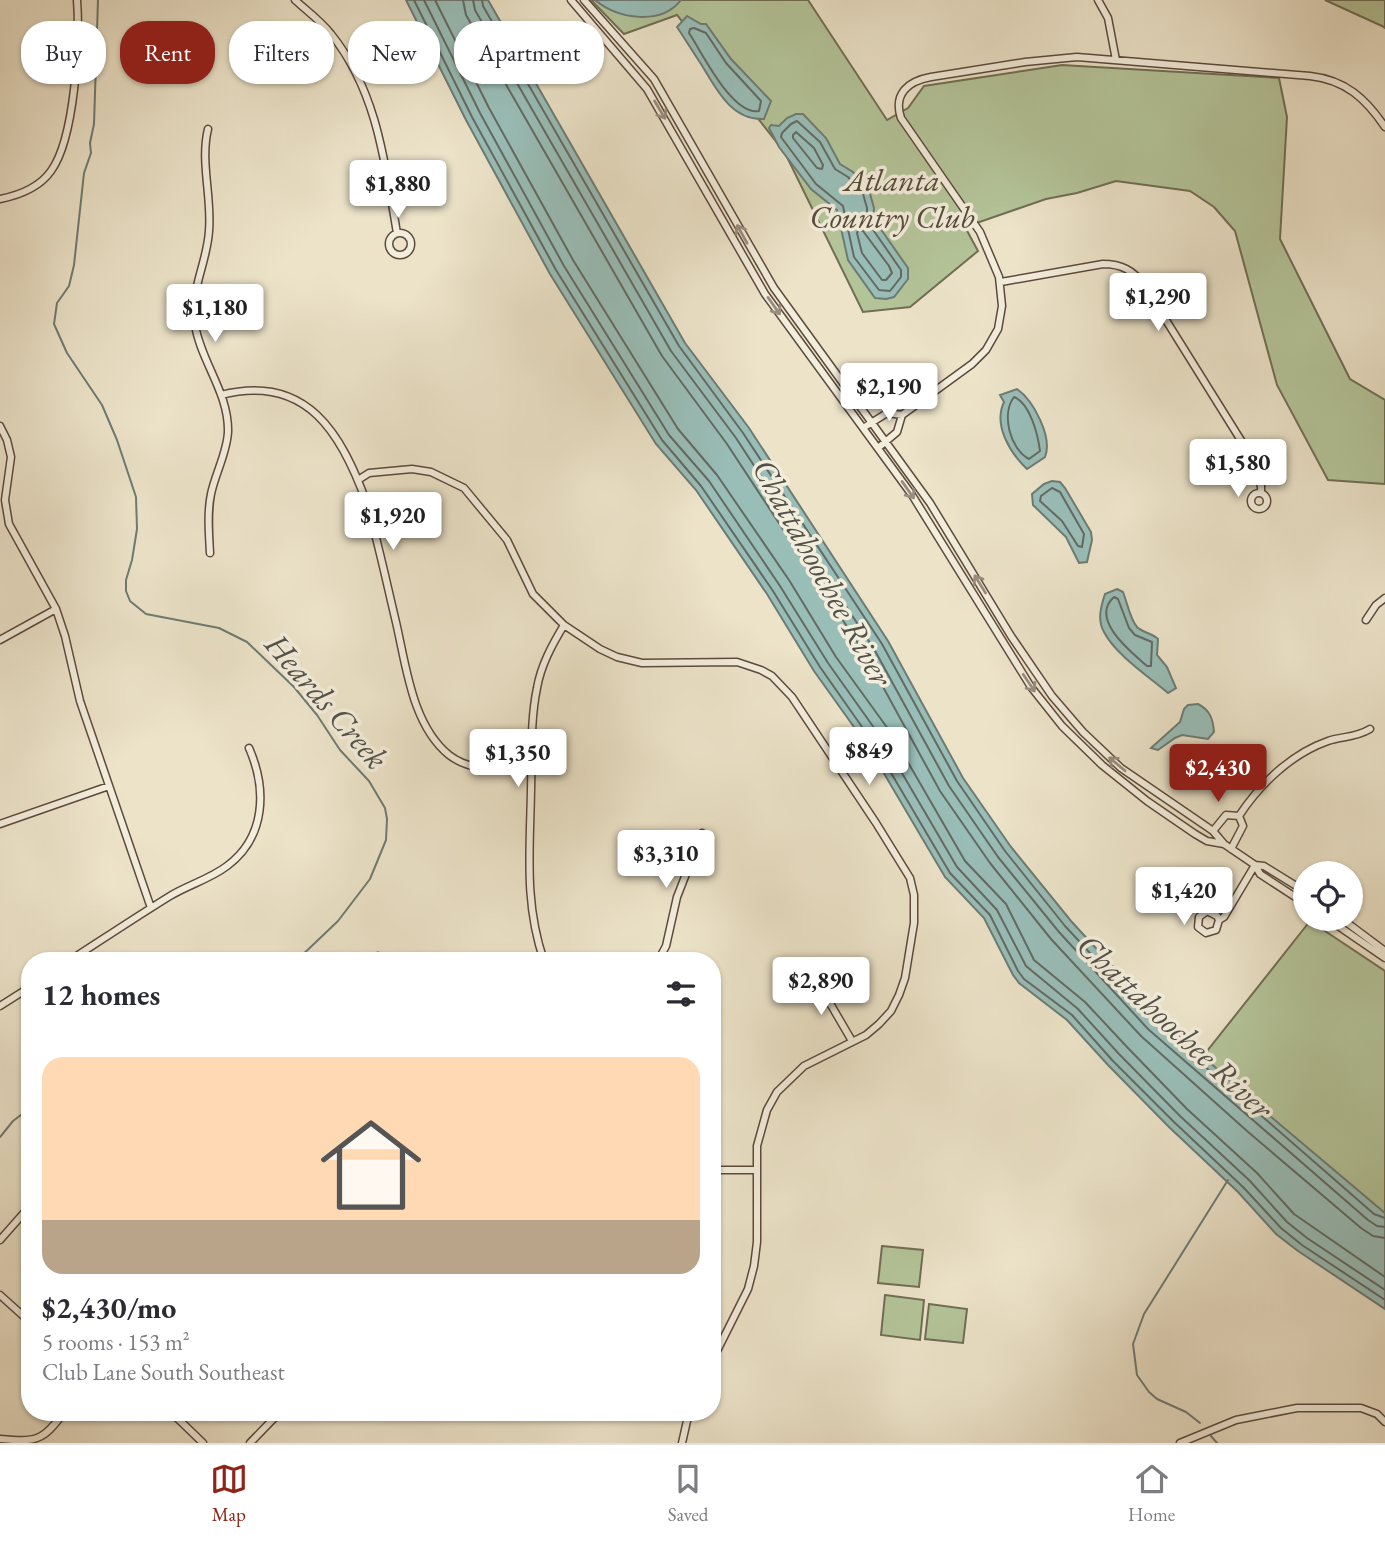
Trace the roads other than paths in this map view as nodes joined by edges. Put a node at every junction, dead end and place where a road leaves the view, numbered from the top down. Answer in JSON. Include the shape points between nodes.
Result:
{"nodes":[{"id":1,"x":77,"y":0,"type":"edge"},
{"id":2,"x":295,"y":0,"type":"edge"},
{"id":3,"x":570,"y":0,"type":"edge"},
{"id":4,"x":584,"y":0,"type":"edge"},
{"id":5,"x":1098,"y":0,"type":"edge"},
{"id":6,"x":1116,"y":60,"type":"junction"},
{"id":7,"x":1385,"y":127,"type":"edge"},
{"id":8,"x":208,"y":129,"type":"dead end"},
{"id":9,"x":0,"y":199,"type":"edge"},
{"id":10,"x":397,"y":233,"type":"dead end"},
{"id":11,"x":1001,"y":282,"type":"junction"},
{"id":12,"x":222,"y":395,"type":"junction"},
{"id":13,"x":902,"y":415,"type":"junction"},
{"id":14,"x":872,"y":422,"type":"junction"},
{"id":15,"x":0,"y":426,"type":"edge"},
{"id":16,"x":863,"y":428,"type":"junction"},
{"id":17,"x":886,"y":442,"type":"junction"},
{"id":18,"x":878,"y":448,"type":"junction"},
{"id":19,"x":358,"y":481,"type":"junction"},
{"id":20,"x":1261,"y":493,"type":"dead end"},
{"id":21,"x":210,"y":553,"type":"dead end"},
{"id":22,"x":1385,"y":598,"type":"edge"},
{"id":23,"x":57,"y":609,"type":"junction"},
{"id":24,"x":1366,"y":621,"type":"dead end"},
{"id":25,"x":565,"y":625,"type":"junction"},
{"id":26,"x":0,"y":640,"type":"edge"},
{"id":27,"x":1370,"y":729,"type":"dead end"},
{"id":28,"x":249,"y":748,"type":"dead end"},
{"id":29,"x":532,"y":769,"type":"junction"},
{"id":30,"x":109,"y":786,"type":"junction"},
{"id":31,"x":1239,"y":816,"type":"junction"},
{"id":32,"x":0,"y":824,"type":"edge"},
{"id":33,"x":1213,"y":831,"type":"junction"},
{"id":34,"x":702,"y":833,"type":"dead end"},
{"id":35,"x":1224,"y":844,"type":"junction"},
{"id":36,"x":1231,"y":849,"type":"junction"},
{"id":37,"x":1255,"y":865,"type":"junction"},
{"id":38,"x":1293,"y":884,"type":"edge"},
{"id":39,"x":1293,"y":896,"type":"edge"},
{"id":40,"x":152,"y":908,"type":"junction"},
{"id":41,"x":1219,"y":920,"type":"dead end"},
{"id":42,"x":1346,"y":931,"type":"edge"},
{"id":43,"x":1358,"y":931,"type":"edge"},
{"id":44,"x":1385,"y":951,"type":"edge"},
{"id":45,"x":83,"y":952,"type":"edge"},
{"id":46,"x":541,"y":952,"type":"edge"},
{"id":47,"x":663,"y":952,"type":"edge"},
{"id":48,"x":1385,"y":958,"type":"edge"},
{"id":49,"x":810,"y":977,"type":"dead end"},
{"id":50,"x":21,"y":993,"type":"edge"},
{"id":51,"x":0,"y":1006,"type":"edge"},
{"id":52,"x":852,"y":1041,"type":"junction"},
{"id":53,"x":721,"y":1170,"type":"edge"},
{"id":54,"x":757,"y":1170,"type":"junction"},
{"id":55,"x":21,"y":1216,"type":"edge"},
{"id":56,"x":0,"y":1240,"type":"edge"},
{"id":57,"x":0,"y":1295,"type":"edge"},
{"id":58,"x":21,"y":1314,"type":"edge"},
{"id":59,"x":721,"y":1343,"type":"edge"},
{"id":60,"x":58,"y":1421,"type":"edge"},
{"id":61,"x":180,"y":1421,"type":"edge"},
{"id":62,"x":271,"y":1421,"type":"edge"},
{"id":63,"x":687,"y":1421,"type":"edge"},
{"id":64,"x":1385,"y":1422,"type":"edge"},
{"id":65,"x":0,"y":1440,"type":"edge"},
{"id":66,"x":203,"y":1443,"type":"edge"},
{"id":67,"x":250,"y":1443,"type":"edge"},
{"id":68,"x":682,"y":1443,"type":"edge"},
{"id":69,"x":1180,"y":1443,"type":"edge"}],
"edges":[{"from":1,"to":9,"type":"street","via":[[78,58],[59,159],[33,187]]},
{"from":2,"to":10,"type":"street","via":[[330,32],[365,89],[378,130]]},
{"from":3,"to":16,"type":"street","one_way":true,"via":[[647,89],[759,284]]},
{"from":14,"to":4,"type":"street","one_way":true,"via":[[774,288],[654,79]]},
{"from":5,"to":6,"type":"street","via":[[1108,18]]},
{"from":6,"to":7,"type":"street","via":[[1326,79],[1360,96]]},
{"from":6,"to":11,"type":"street","via":[[1064,58],[975,69],[921,79],[901,93],[901,118],[974,224]]},
{"from":8,"to":12,"type":"street","via":[[209,233],[193,312],[198,338]]},
{"from":11,"to":13,"type":"street","via":[[1002,314],[990,345],[972,364]]},
{"from":11,"to":20,"type":"street","via":[[1103,264],[1132,272],[1242,442]]},
{"from":12,"to":19,"type":"street","via":[[261,389],[304,403],[331,429]]},
{"from":12,"to":21,"type":"street","via":[[228,433],[210,497]]},
{"from":13,"to":14,"type":"street","via":[[887,413]]},
{"from":13,"to":17,"type":"street","via":[[897,432]]},
{"from":14,"to":16,"type":"street"},
{"from":14,"to":17,"type":"street"},
{"from":15,"to":23,"type":"street","via":[[11,457],[5,500],[9,524]]},
{"from":16,"to":18,"type":"street"},
{"from":17,"to":18,"type":"street"},
{"from":33,"to":17,"type":"street","one_way":true,"via":[[1121,768],[1067,713],[1011,636],[930,503]]},
{"from":18,"to":35,"type":"street","one_way":true,"via":[[1031,687],[1062,726],[1147,801],[1207,841]]},
{"from":19,"to":25,"type":"street","via":[[369,473],[412,469],[431,472],[464,488],[507,540],[533,594]]},
{"from":19,"to":29,"type":"street","via":[[374,529],[412,692],[428,727],[449,755],[465,763],[487,769]]},
{"from":22,"to":24,"type":"street"},
{"from":23,"to":26,"type":"street"},
{"from":23,"to":30,"type":"street","via":[[80,701]]},
{"from":25,"to":29,"type":"street","via":[[536,689]]},
{"from":25,"to":52,"type":"street","via":[[600,649],[632,661],[748,664],[772,676],[792,696],[902,863],[914,895],[914,923],[899,995],[879,1024]]},
{"from":27,"to":31,"type":"street","via":[[1299,755],[1265,783]]},
{"from":28,"to":40,"type":"street","via":[[262,796],[249,842],[225,867]]},
{"from":29,"to":46,"type":"street","via":[[530,894]]},
{"from":30,"to":32,"type":"street"},
{"from":30,"to":40,"type":"street"},
{"from":31,"to":33,"type":"street","via":[[1226,815]]},
{"from":31,"to":36,"type":"street","via":[[1243,827]]},
{"from":33,"to":35,"type":"street"},
{"from":34,"to":47,"type":"street","via":[[677,897]]},
{"from":35,"to":36,"type":"street"},
{"from":36,"to":37,"type":"street"},
{"from":37,"to":38,"type":"street"},
{"from":37,"to":39,"type":"street","via":[[1260,874]]},
{"from":37,"to":41,"type":"street"},
{"from":40,"to":45,"type":"street"},
{"from":42,"to":48,"type":"street"},
{"from":43,"to":44,"type":"street"},
{"from":49,"to":52,"type":"street"},
{"from":50,"to":51,"type":"street"},
{"from":52,"to":54,"type":"street","via":[[804,1066],[777,1092],[761,1127]]},
{"from":53,"to":54,"type":"street"},
{"from":54,"to":59,"type":"street","via":[[754,1266],[748,1289]]},
{"from":55,"to":56,"type":"street"},
{"from":57,"to":58,"type":"street"},
{"from":60,"to":65,"type":"street","via":[[41,1438]]},
{"from":61,"to":66,"type":"street"},
{"from":62,"to":67,"type":"street"},
{"from":63,"to":68,"type":"street"},
{"from":64,"to":69,"type":"street","via":[[1361,1408],[1297,1408],[1236,1420]]}]}
